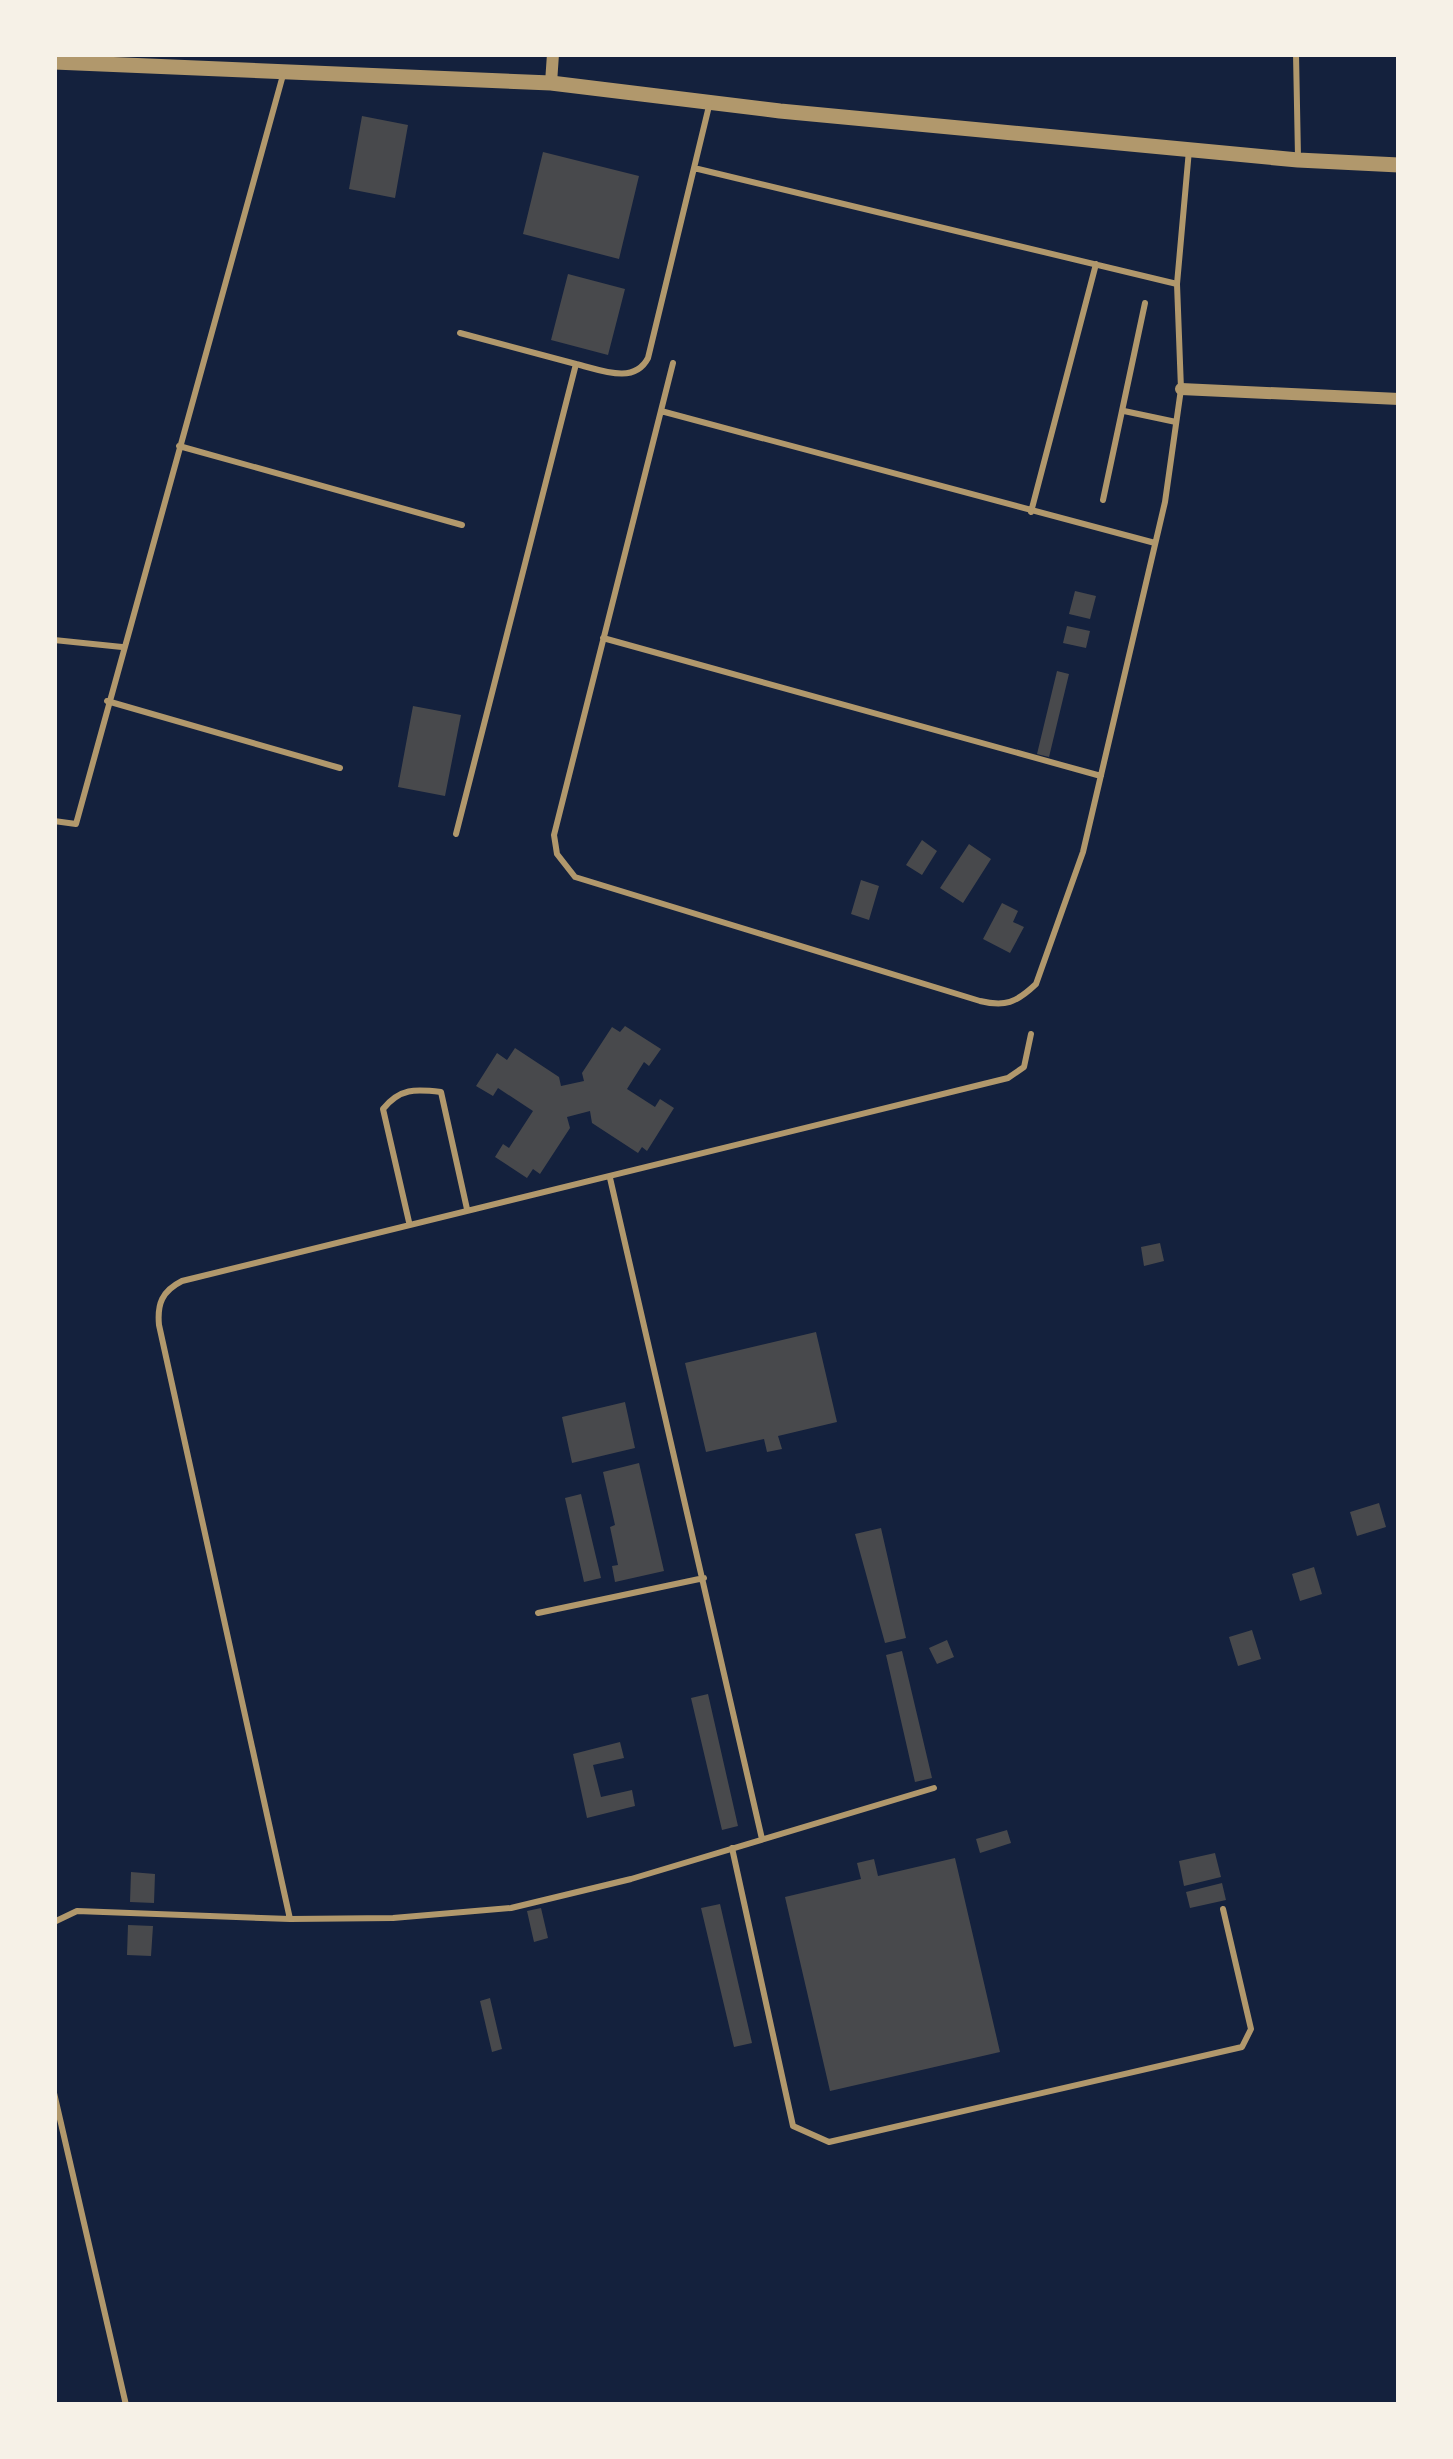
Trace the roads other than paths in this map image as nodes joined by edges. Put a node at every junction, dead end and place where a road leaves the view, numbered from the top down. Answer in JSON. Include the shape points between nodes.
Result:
{"nodes":[{"id":1,"x":553,"y":54,"type":"edge"},
{"id":2,"x":1296,"y":54,"type":"edge"},
{"id":3,"x":54,"y":62,"type":"edge"},
{"id":4,"x":284,"y":72,"type":"junction"},
{"id":5,"x":551,"y":83,"type":"junction"},
{"id":6,"x":710,"y":103,"type":"junction"},
{"id":7,"x":1189,"y":150,"type":"junction"},
{"id":8,"x":1298,"y":160,"type":"junction"},
{"id":9,"x":1399,"y":165,"type":"edge"},
{"id":10,"x":694,"y":168,"type":"junction"},
{"id":11,"x":1096,"y":264,"type":"junction"},
{"id":12,"x":1177,"y":284,"type":"junction"},
{"id":13,"x":1145,"y":303,"type":"dead end"},
{"id":14,"x":460,"y":334,"type":"dead end"},
{"id":15,"x":673,"y":363,"type":"dead end"},
{"id":16,"x":576,"y":364,"type":"junction"},
{"id":17,"x":1181,"y":388,"type":"junction"},
{"id":18,"x":1399,"y":399,"type":"edge"},
{"id":19,"x":661,"y":411,"type":"junction"},
{"id":20,"x":1124,"y":411,"type":"junction"},
{"id":21,"x":1176,"y":422,"type":"junction"},
{"id":22,"x":179,"y":446,"type":"junction"},
{"id":23,"x":1103,"y":500,"type":"dead end"},
{"id":24,"x":1031,"y":512,"type":"junction"},
{"id":25,"x":463,"y":525,"type":"dead end"},
{"id":26,"x":1155,"y":544,"type":"junction"},
{"id":27,"x":604,"y":638,"type":"junction"},
{"id":28,"x":54,"y":640,"type":"edge"},
{"id":29,"x":122,"y":647,"type":"junction"},
{"id":30,"x":107,"y":701,"type":"junction"},
{"id":31,"x":340,"y":768,"type":"dead end"},
{"id":32,"x":1101,"y":776,"type":"junction"},
{"id":33,"x":54,"y":821,"type":"edge"},
{"id":34,"x":456,"y":834,"type":"dead end"},
{"id":35,"x":1031,"y":1034,"type":"dead end"},
{"id":36,"x":610,"y":1178,"type":"junction"},
{"id":37,"x":467,"y":1209,"type":"junction"},
{"id":38,"x":410,"y":1223,"type":"junction"},
{"id":39,"x":704,"y":1578,"type":"junction"},
{"id":40,"x":538,"y":1613,"type":"dead end"},
{"id":41,"x":934,"y":1788,"type":"dead end"},
{"id":42,"x":761,"y":1839,"type":"junction"},
{"id":43,"x":733,"y":1848,"type":"junction"},
{"id":44,"x":1223,"y":1909,"type":"dead end"},
{"id":45,"x":290,"y":1919,"type":"junction"},
{"id":46,"x":54,"y":1922,"type":"edge"},
{"id":47,"x":54,"y":2092,"type":"edge"},
{"id":48,"x":126,"y":2405,"type":"edge"}],
"edges":[{"from":1,"to":5,"type":"street"},
{"from":2,"to":8,"type":"lane"},
{"from":3,"to":4,"type":"street"},
{"from":4,"to":5,"type":"street"},
{"from":4,"to":22,"type":"lane"},
{"from":5,"to":6,"type":"street"},
{"from":6,"to":7,"type":"street"},
{"from":6,"to":10,"type":"lane"},
{"from":7,"to":8,"type":"street"},
{"from":7,"to":12,"type":"lane"},
{"from":8,"to":9,"type":"street"},
{"from":10,"to":11,"type":"lane"},
{"from":10,"to":16,"type":"lane","via":[[642,369],[631,375]]},
{"from":11,"to":12,"type":"lane"},
{"from":11,"to":24,"type":"lane"},
{"from":12,"to":17,"type":"lane"},
{"from":13,"to":20,"type":"lane"},
{"from":14,"to":16,"type":"lane"},
{"from":15,"to":19,"type":"lane"},
{"from":16,"to":34,"type":"lane"},
{"from":17,"to":18,"type":"street"},
{"from":17,"to":21,"type":"lane"},
{"from":19,"to":24,"type":"lane"},
{"from":19,"to":27,"type":"lane"},
{"from":20,"to":21,"type":"lane"},
{"from":20,"to":23,"type":"lane"},
{"from":21,"to":26,"type":"lane"},
{"from":22,"to":25,"type":"lane"},
{"from":22,"to":29,"type":"lane"},
{"from":24,"to":26,"type":"lane"},
{"from":26,"to":32,"type":"lane"},
{"from":27,"to":32,"type":"lane"},
{"from":27,"to":32,"type":"lane","via":[[554,835],[575,877],[980,1001],[1004,1006],[1036,984]]},
{"from":28,"to":29,"type":"lane"},
{"from":29,"to":30,"type":"lane"},
{"from":30,"to":31,"type":"lane"},
{"from":30,"to":33,"type":"lane","via":[[76,824]]},
{"from":35,"to":36,"type":"lane","via":[[1024,1067],[1008,1078]]},
{"from":36,"to":37,"type":"lane"},
{"from":36,"to":39,"type":"lane"},
{"from":37,"to":38,"type":"lane"},
{"from":37,"to":38,"type":"lane","via":[[441,1092],[416,1089],[396,1094],[383,1109]]},
{"from":38,"to":45,"type":"lane","via":[[182,1281],[159,1306]]},
{"from":39,"to":40,"type":"lane"},
{"from":39,"to":42,"type":"lane"},
{"from":41,"to":42,"type":"lane"},
{"from":42,"to":43,"type":"lane"},
{"from":43,"to":44,"type":"lane","via":[[793,2126],[829,2142],[1242,2047],[1251,2029]]},
{"from":43,"to":45,"type":"lane","via":[[511,1908]]},
{"from":45,"to":46,"type":"lane","via":[[77,1911]]},
{"from":47,"to":48,"type":"lane"}]}
